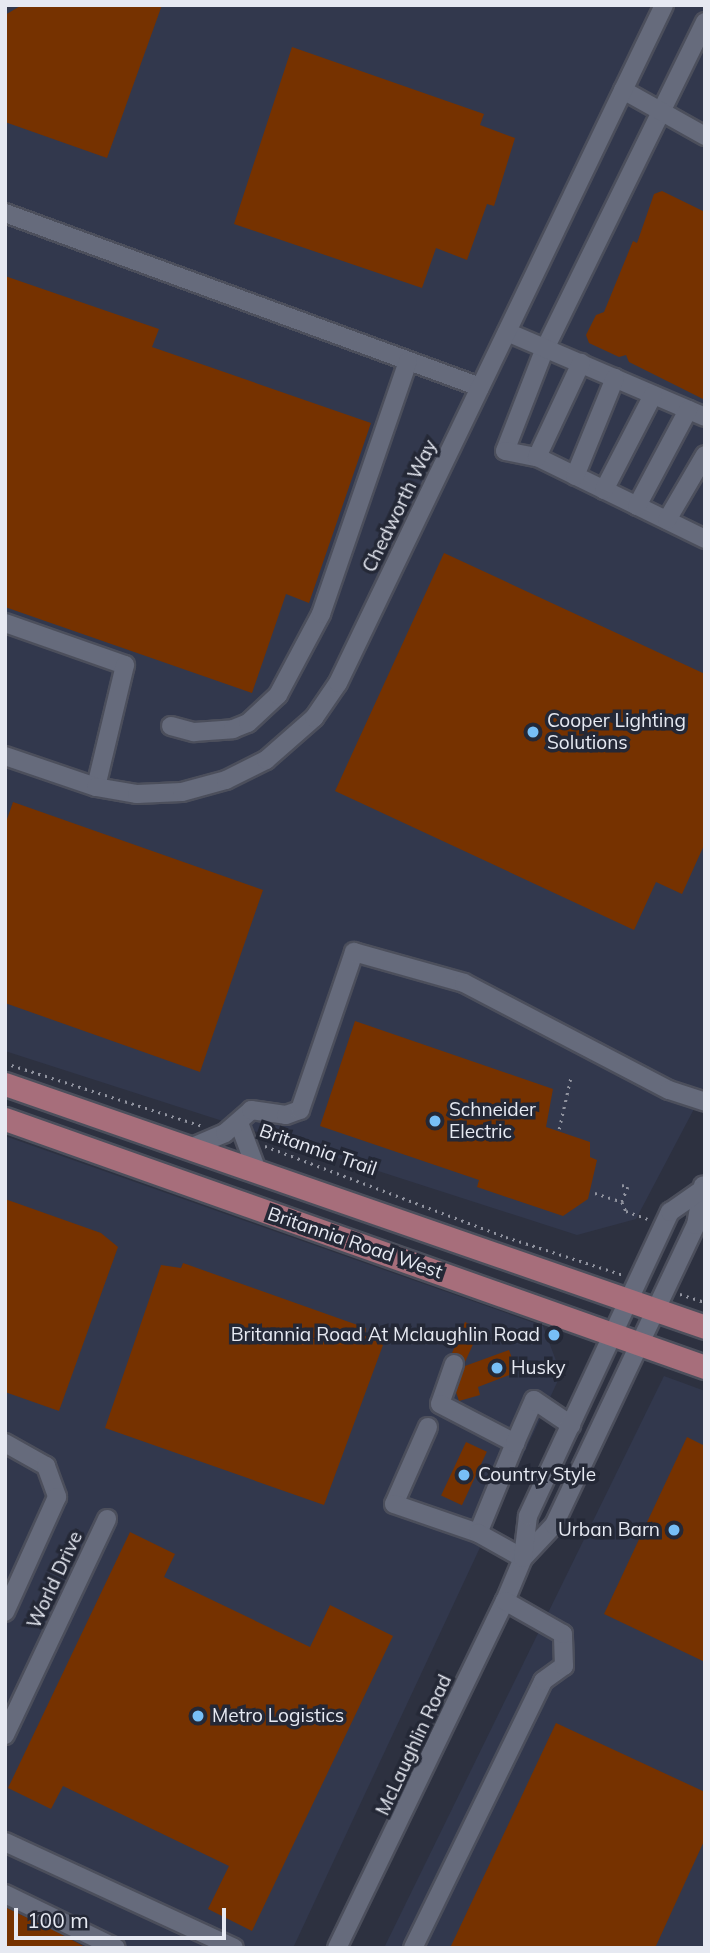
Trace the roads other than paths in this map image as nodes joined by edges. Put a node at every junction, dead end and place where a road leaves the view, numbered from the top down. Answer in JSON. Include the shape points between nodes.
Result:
{"nodes":[{"id":1,"x":664,"y":5,"type":"edge"},
{"id":2,"x":705,"y":22,"type":"edge"},
{"id":3,"x":623,"y":90,"type":"junction"},
{"id":4,"x":659,"y":114,"type":"junction"},
{"id":5,"x":705,"y":136,"type":"edge"},
{"id":6,"x":5,"y":213,"type":"edge"},
{"id":7,"x":507,"y":331,"type":"junction"},
{"id":8,"x":545,"y":348,"type":"junction"},
{"id":9,"x":408,"y":362,"type":"junction"},
{"id":10,"x":581,"y":363,"type":"junction"},
{"id":11,"x":615,"y":378,"type":"junction"},
{"id":12,"x":480,"y":387,"type":"junction"},
{"id":13,"x":653,"y":394,"type":"junction"},
{"id":14,"x":696,"y":413,"type":"edge"},
{"id":15,"x":705,"y":456,"type":"edge"},
{"id":16,"x":537,"y":457,"type":"junction"},
{"id":17,"x":575,"y":475,"type":"junction"},
{"id":18,"x":604,"y":490,"type":"junction"},
{"id":19,"x":637,"y":506,"type":"junction"},
{"id":20,"x":667,"y":520,"type":"junction"},
{"id":21,"x":702,"y":532,"type":"edge"},
{"id":22,"x":5,"y":623,"type":"edge"},
{"id":23,"x":171,"y":726,"type":"dead end"},
{"id":24,"x":5,"y":756,"type":"edge"},
{"id":25,"x":96,"y":787,"type":"junction"},
{"id":26,"x":5,"y":1084,"type":"edge"},
{"id":27,"x":705,"y":1102,"type":"edge"},
{"id":28,"x":5,"y":1119,"type":"edge"},
{"id":29,"x":242,"y":1120,"type":"junction"},
{"id":30,"x":190,"y":1148,"type":"junction"},
{"id":31,"x":257,"y":1171,"type":"junction"},
{"id":32,"x":702,"y":1187,"type":"edge"},
{"id":33,"x":629,"y":1300,"type":"junction"},
{"id":34,"x":656,"y":1310,"type":"junction"},
{"id":35,"x":705,"y":1327,"type":"edge"},
{"id":36,"x":613,"y":1333,"type":"junction"},
{"id":37,"x":640,"y":1343,"type":"junction"},
{"id":38,"x":454,"y":1364,"type":"dead end"},
{"id":39,"x":705,"y":1367,"type":"edge"},
{"id":40,"x":571,"y":1425,"type":"junction"},
{"id":41,"x":428,"y":1427,"type":"dead end"},
{"id":42,"x":5,"y":1443,"type":"edge"},
{"id":43,"x":515,"y":1443,"type":"junction"},
{"id":44,"x":107,"y":1520,"type":"dead end"},
{"id":45,"x":478,"y":1533,"type":"junction"},
{"id":46,"x":523,"y":1558,"type":"junction"},
{"id":47,"x":505,"y":1601,"type":"junction"},
{"id":48,"x":5,"y":1612,"type":"edge"},
{"id":49,"x":5,"y":1735,"type":"edge"},
{"id":50,"x":5,"y":1842,"type":"edge"},
{"id":51,"x":5,"y":1894,"type":"edge"},
{"id":52,"x":116,"y":1948,"type":"edge"},
{"id":53,"x":234,"y":1948,"type":"edge"},
{"id":54,"x":337,"y":1948,"type":"edge"},
{"id":55,"x":413,"y":1948,"type":"edge"}],
"edges":[{"from":1,"to":3,"type":"street","name":"Chedworth Way"},
{"from":2,"to":4,"type":"street"},
{"from":3,"to":4,"type":"street"},
{"from":3,"to":7,"type":"street","name":"Chedworth Way"},
{"from":4,"to":5,"type":"street"},
{"from":4,"to":8,"type":"street"},
{"from":6,"to":9,"type":"street"},
{"from":7,"to":8,"type":"street"},
{"from":7,"to":12,"type":"street","name":"Chedworth Way"},
{"from":8,"to":10,"type":"street"},
{"from":8,"to":16,"type":"street","via":[[505,451]]},
{"from":9,"to":12,"type":"street"},
{"from":9,"to":23,"type":"street","via":[[321,614],[278,695],[248,723],[233,729],[194,732]]},
{"from":10,"to":11,"type":"street"},
{"from":10,"to":16,"type":"street"},
{"from":11,"to":13,"type":"street"},
{"from":11,"to":17,"type":"street"},
{"from":12,"to":25,"type":"street","name":"Chedworth Way","via":[[338,683],[299,734],[266,760],[211,785],[152,794]]},
{"from":13,"to":14,"type":"street"},
{"from":13,"to":18,"type":"street"},
{"from":14,"to":19,"type":"street"},
{"from":15,"to":20,"type":"street"},
{"from":16,"to":17,"type":"street"},
{"from":17,"to":18,"type":"street"},
{"from":18,"to":19,"type":"street"},
{"from":19,"to":20,"type":"street"},
{"from":20,"to":21,"type":"street"},
{"from":22,"to":25,"type":"street","via":[[125,665]]},
{"from":24,"to":25,"type":"street","name":"Chedworth Way"},
{"from":26,"to":30,"type":"main road","name":"Britannia Road West"},
{"from":27,"to":29,"type":"street","via":[[668,1090],[464,983],[354,952],[300,1110]]},
{"from":28,"to":36,"type":"main road","name":"Britannia Road West"},
{"from":29,"to":30,"type":"street"},
{"from":29,"to":31,"type":"street"},
{"from":30,"to":31,"type":"main road","name":"Britannia Road West"},
{"from":31,"to":33,"type":"main road","name":"Britannia Road West"},
{"from":32,"to":33,"type":"street","name":"McLaughlin Road","via":[[670,1212]]},
{"from":32,"to":34,"type":"street","name":"McLaughlin Road","via":[[696,1225]]},
{"from":33,"to":34,"type":"main road","name":"Britannia Road West"},
{"from":33,"to":36,"type":"street","name":"McLaughlin Road"},
{"from":34,"to":35,"type":"main road","name":"Britannia Road West"},
{"from":34,"to":37,"type":"street","name":"McLaughlin Road"},
{"from":36,"to":37,"type":"main road","name":"Britannia Road West"},
{"from":36,"to":40,"type":"street","name":"McLaughlin Road"},
{"from":37,"to":39,"type":"main road","name":"Britannia Road West"},
{"from":37,"to":46,"type":"street","name":"McLaughlin Road","via":[[554,1525]]},
{"from":38,"to":43,"type":"street","via":[[440,1404]]},
{"from":40,"to":43,"type":"street","via":[[534,1400]]},
{"from":40,"to":46,"type":"street","name":"McLaughlin Road","via":[[528,1516]]},
{"from":41,"to":45,"type":"street","via":[[394,1504]]},
{"from":42,"to":48,"type":"street","via":[[39,1458],[50,1472],[57,1497]]},
{"from":43,"to":45,"type":"street"},
{"from":44,"to":49,"type":"street","name":"World Drive"},
{"from":45,"to":46,"type":"street"},
{"from":46,"to":47,"type":"street","name":"McLaughlin Road"},
{"from":47,"to":54,"type":"street","name":"McLaughlin Road"},
{"from":47,"to":55,"type":"street","via":[[563,1634],[564,1666],[543,1681]]},
{"from":50,"to":53,"type":"street"},
{"from":51,"to":52,"type":"street"}]}
